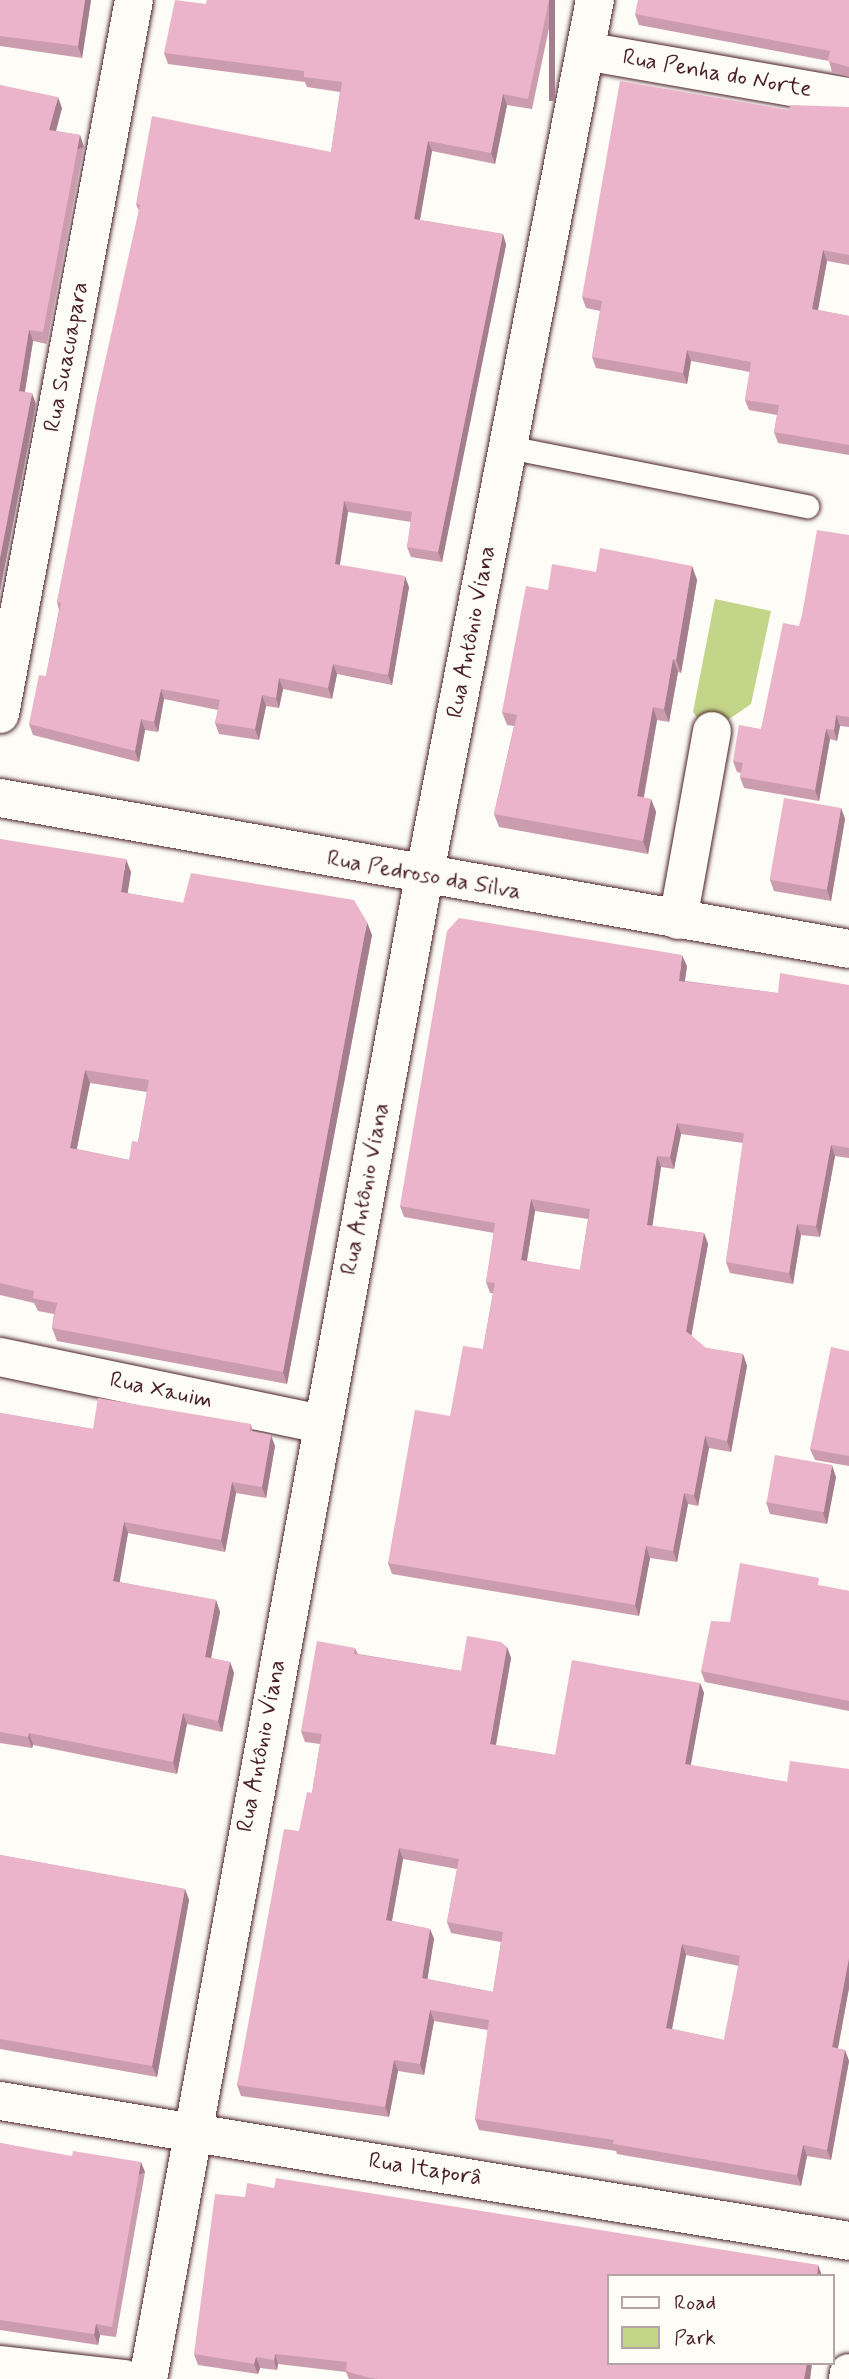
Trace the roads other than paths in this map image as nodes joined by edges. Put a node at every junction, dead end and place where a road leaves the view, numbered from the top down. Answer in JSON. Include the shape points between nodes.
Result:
{"nodes":[{"id":1,"x":134,"y":0,"type":"edge"},
{"id":2,"x":595,"y":0,"type":"edge"},
{"id":3,"x":585,"y":51,"type":"junction"},
{"id":4,"x":849,"y":97,"type":"edge"},
{"id":5,"x":508,"y":447,"type":"junction"},
{"id":6,"x":807,"y":506,"type":"dead end"},
{"id":7,"x":0,"y":714,"type":"edge"},
{"id":8,"x":712,"y":731,"type":"dead end"},
{"id":9,"x":0,"y":799,"type":"edge"},
{"id":10,"x":424,"y":877,"type":"junction"},
{"id":11,"x":678,"y":920,"type":"junction"},
{"id":12,"x":849,"y":949,"type":"edge"},
{"id":13,"x":0,"y":1357,"type":"edge"},
{"id":14,"x":322,"y":1424,"type":"junction"},
{"id":15,"x":0,"y":2101,"type":"edge"},
{"id":16,"x":190,"y":2131,"type":"junction"},
{"id":17,"x":849,"y":2241,"type":"edge"},
{"id":18,"x":0,"y":2365,"type":"edge"},
{"id":19,"x":849,"y":2372,"type":"edge"},
{"id":20,"x":124,"y":2379,"type":"edge"},
{"id":21,"x":148,"y":2379,"type":"edge"},
{"id":22,"x":848,"y":2379,"type":"edge"}],
"edges":[{"from":1,"to":7,"type":"street","name":"Rua Suacuapara"},
{"from":2,"to":3,"type":"street","name":"Rua Antônio Viana"},
{"from":3,"to":4,"type":"street","name":"Rua Penha do Norte"},
{"from":3,"to":5,"type":"street","name":"Rua Antônio Viana"},
{"from":5,"to":6,"type":"lane"},
{"from":5,"to":10,"type":"street","name":"Rua Antônio Viana"},
{"from":8,"to":11,"type":"street"},
{"from":9,"to":10,"type":"street","name":"Rua Pedroso da Silva"},
{"from":10,"to":11,"type":"street","name":"Rua Pedroso da Silva"},
{"from":10,"to":14,"type":"street","name":"Rua Antônio Viana"},
{"from":11,"to":12,"type":"street","name":"Rua Pedroso da Silva"},
{"from":13,"to":14,"type":"street","name":"Rua Xauim"},
{"from":14,"to":16,"type":"street","name":"Rua Antônio Viana"},
{"from":15,"to":16,"type":"street","name":"Rua Itaporâ"},
{"from":16,"to":17,"type":"street","name":"Rua Itaporâ"},
{"from":16,"to":21,"type":"street","name":"Rua Antônio Viana"},
{"from":18,"to":20,"type":"street"},
{"from":19,"to":22,"type":"street"}]}
